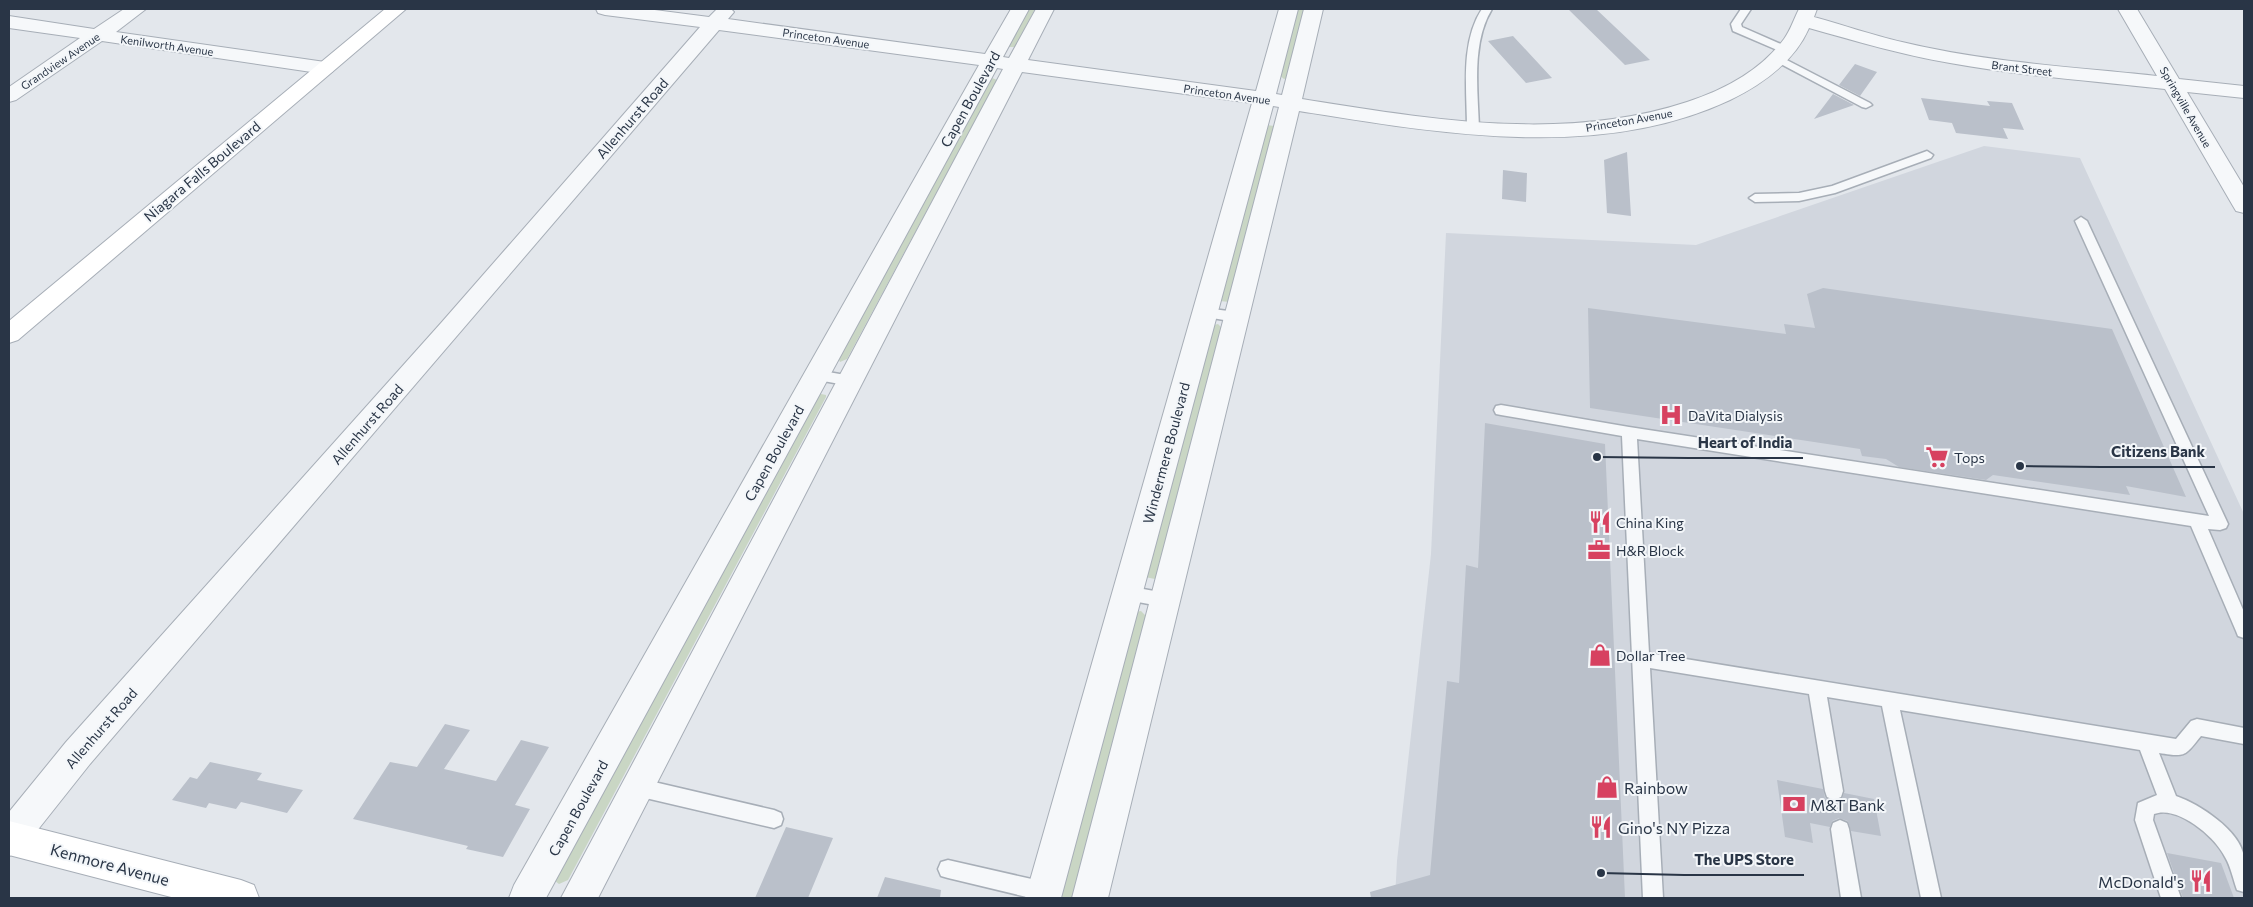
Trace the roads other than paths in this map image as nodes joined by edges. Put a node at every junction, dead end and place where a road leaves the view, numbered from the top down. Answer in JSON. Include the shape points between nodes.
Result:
{"nodes":[{"id":1,"x":136,"y":9,"type":"edge"},
{"id":2,"x":396,"y":9,"type":"edge"},
{"id":3,"x":605,"y":9,"type":"edge"},
{"id":4,"x":1020,"y":9,"type":"edge"},
{"id":5,"x":1045,"y":9,"type":"edge"},
{"id":6,"x":1290,"y":9,"type":"edge"},
{"id":7,"x":1314,"y":9,"type":"edge"},
{"id":8,"x":1487,"y":9,"type":"edge"},
{"id":9,"x":1746,"y":9,"type":"edge"},
{"id":10,"x":2128,"y":9,"type":"edge"},
{"id":11,"x":1806,"y":14,"type":"edge"},
{"id":12,"x":720,"y":16,"type":"edge"},
{"id":13,"x":9,"y":22,"type":"edge"},
{"id":14,"x":98,"y":35,"type":"junction"},
{"id":15,"x":1783,"y":54,"type":"junction"},
{"id":16,"x":1004,"y":63,"type":"junction"},
{"id":17,"x":325,"y":68,"type":"junction"},
{"id":18,"x":2173,"y":84,"type":"junction"},
{"id":19,"x":2244,"y":92,"type":"edge"},
{"id":20,"x":9,"y":96,"type":"edge"},
{"id":21,"x":1277,"y":101,"type":"junction"},
{"id":22,"x":1866,"y":105,"type":"dead end"},
{"id":23,"x":1472,"y":129,"type":"junction"},
{"id":24,"x":1927,"y":155,"type":"dead end"},
{"id":25,"x":1755,"y":198,"type":"dead end"},
{"id":26,"x":2244,"y":206,"type":"edge"},
{"id":27,"x":2081,"y":221,"type":"dead end"},
{"id":28,"x":1205,"y":313,"type":"junction"},
{"id":29,"x":1236,"y":317,"type":"junction"},
{"id":30,"x":9,"y":334,"type":"edge"},
{"id":31,"x":817,"y":375,"type":"junction"},
{"id":32,"x":851,"y":381,"type":"junction"},
{"id":33,"x":1501,"y":410,"type":"dead end"},
{"id":34,"x":1629,"y":432,"type":"junction"},
{"id":35,"x":2197,"y":521,"type":"junction"},
{"id":36,"x":1127,"y":593,"type":"junction"},
{"id":37,"x":1165,"y":600,"type":"junction"},
{"id":38,"x":2244,"y":631,"type":"edge"},
{"id":39,"x":1641,"y":659,"type":"junction"},
{"id":40,"x":1817,"y":688,"type":"junction"},
{"id":41,"x":1889,"y":700,"type":"junction"},
{"id":42,"x":2244,"y":736,"type":"edge"},
{"id":43,"x":2146,"y":742,"type":"junction"},
{"id":44,"x":637,"y":787,"type":"junction"},
{"id":45,"x":1834,"y":791,"type":"dead end"},
{"id":46,"x":2169,"y":803,"type":"junction"},
{"id":47,"x":774,"y":819,"type":"dead end"},
{"id":48,"x":1840,"y":829,"type":"dead end"},
{"id":49,"x":9,"y":838,"type":"edge"},
{"id":50,"x":948,"y":869,"type":"dead end"},
{"id":51,"x":2244,"y":882,"type":"edge"},
{"id":52,"x":1044,"y":895,"type":"edge"},
{"id":53,"x":241,"y":898,"type":"edge"},
{"id":54,"x":528,"y":898,"type":"edge"},
{"id":55,"x":579,"y":898,"type":"edge"},
{"id":56,"x":1090,"y":898,"type":"edge"},
{"id":57,"x":1653,"y":898,"type":"edge"},
{"id":58,"x":1851,"y":898,"type":"edge"},
{"id":59,"x":1931,"y":898,"type":"edge"},
{"id":60,"x":2171,"y":898,"type":"edge"}],
"edges":[{"from":1,"to":14,"type":"street","name":"Grandview Avenue"},
{"from":2,"to":17,"type":"main road","name":"Niagara Falls Boulevard"},
{"from":3,"to":12,"type":"street","name":"Princeton Avenue"},
{"from":4,"to":16,"type":"street","name":"Capen Boulevard"},
{"from":5,"to":16,"type":"street","name":"Capen Boulevard"},
{"from":6,"to":21,"type":"street","name":"Windermere Boulevard"},
{"from":7,"to":21,"type":"street","name":"Windermere Boulevard"},
{"from":8,"to":23,"type":"lane","via":[[1480,15],[1476,31]]},
{"from":9,"to":15,"type":"lane","via":[[1736,24],[1737,29]]},
{"from":10,"to":18,"type":"street","name":"Springville Avenue"},
{"from":11,"to":15,"type":"street","name":"Princeton Avenue"},
{"from":11,"to":18,"type":"street","name":"Brant Street","via":[[1891,45],[1949,57]]},
{"from":12,"to":16,"type":"street","name":"Princeton Avenue"},
{"from":12,"to":49,"type":"street","name":"Allenhurst Road","via":[[78,753]]},
{"from":13,"to":14,"type":"street","name":"Kenilworth Avenue"},
{"from":14,"to":17,"type":"street","name":"Kenilworth Avenue"},
{"from":14,"to":20,"type":"street","name":"Grandview Avenue"},
{"from":15,"to":22,"type":"lane"},
{"from":15,"to":23,"type":"street","name":"Princeton Avenue","via":[[1759,75],[1736,89],[1679,112],[1570,130]]},
{"from":16,"to":21,"type":"street","name":"Princeton Avenue"},
{"from":16,"to":31,"type":"street","name":"Capen Boulevard"},
{"from":16,"to":32,"type":"street","name":"Capen Boulevard"},
{"from":17,"to":30,"type":"main road","name":"Niagara Falls Boulevard"},
{"from":18,"to":19,"type":"street","name":"Brant Street"},
{"from":18,"to":26,"type":"street","name":"Springville Avenue"},
{"from":21,"to":23,"type":"street","name":"Princeton Avenue"},
{"from":21,"to":28,"type":"street","name":"Windermere Boulevard"},
{"from":21,"to":29,"type":"street","name":"Windermere Boulevard"},
{"from":24,"to":25,"type":"lane","via":[[1835,189],[1799,198]]},
{"from":27,"to":35,"type":"lane","via":[[2220,524]]},
{"from":28,"to":29,"type":"lane"},
{"from":28,"to":36,"type":"street","name":"Windermere Boulevard"},
{"from":29,"to":37,"type":"street","name":"Windermere Boulevard"},
{"from":31,"to":32,"type":"lane"},
{"from":31,"to":54,"type":"street","name":"Capen Boulevard"},
{"from":32,"to":44,"type":"street","name":"Capen Boulevard"},
{"from":33,"to":34,"type":"lane"},
{"from":34,"to":35,"type":"lane"},
{"from":34,"to":39,"type":"lane"},
{"from":35,"to":38,"type":"lane"},
{"from":36,"to":37,"type":"lane"},
{"from":36,"to":52,"type":"street","name":"Windermere Boulevard"},
{"from":37,"to":56,"type":"street","name":"Windermere Boulevard"},
{"from":39,"to":40,"type":"lane"},
{"from":39,"to":57,"type":"lane"},
{"from":40,"to":41,"type":"lane"},
{"from":40,"to":45,"type":"lane"},
{"from":41,"to":43,"type":"lane"},
{"from":41,"to":59,"type":"lane"},
{"from":42,"to":43,"type":"lane","via":[[2197,728],[2180,748]]},
{"from":43,"to":46,"type":"lane"},
{"from":44,"to":47,"type":"lane"},
{"from":44,"to":55,"type":"street","name":"Capen Boulevard"},
{"from":46,"to":51,"type":"lane","via":[[2182,807],[2222,837],[2232,849]]},
{"from":46,"to":60,"type":"lane","via":[[2145,809],[2144,820]]},
{"from":48,"to":58,"type":"lane"},
{"from":49,"to":53,"type":"main road","name":"Kenmore Avenue"},
{"from":50,"to":52,"type":"lane"}]}
